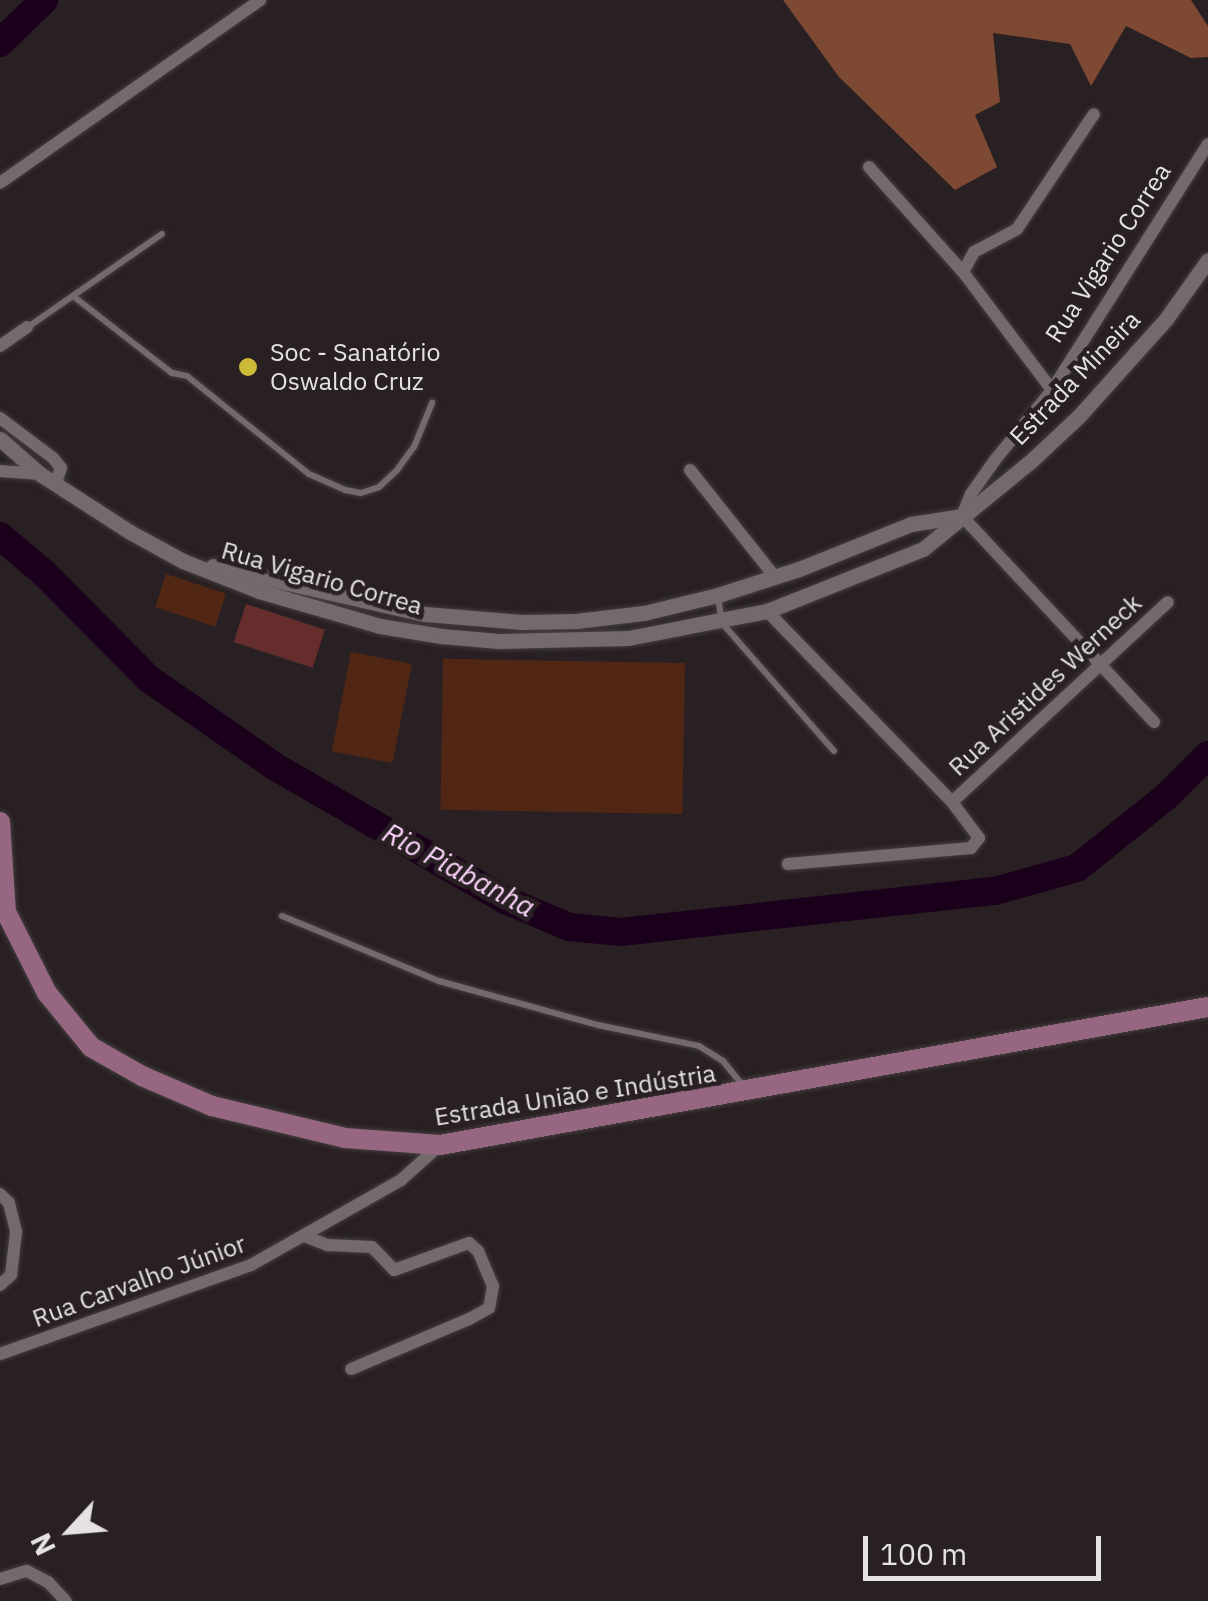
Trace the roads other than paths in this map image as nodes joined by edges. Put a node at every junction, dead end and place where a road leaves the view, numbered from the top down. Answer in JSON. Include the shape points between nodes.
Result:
{"nodes":[{"id":1,"x":260,"y":0,"type":"edge"},
{"id":2,"x":1094,"y":114,"type":"dead end"},
{"id":3,"x":1208,"y":144,"type":"edge"},
{"id":4,"x":868,"y":167,"type":"dead end"},
{"id":5,"x":0,"y":183,"type":"edge"},
{"id":6,"x":162,"y":234,"type":"dead end"},
{"id":7,"x":1208,"y":260,"type":"edge"},
{"id":8,"x":963,"y":272,"type":"junction"},
{"id":9,"x":73,"y":296,"type":"junction"},
{"id":10,"x":27,"y":328,"type":"joint"},
{"id":11,"x":0,"y":346,"type":"edge"},
{"id":12,"x":1052,"y":390,"type":"junction"},
{"id":13,"x":432,"y":402,"type":"dead end"},
{"id":14,"x":0,"y":418,"type":"edge"},
{"id":15,"x":0,"y":439,"type":"edge"},
{"id":16,"x":690,"y":470,"type":"dead end"},
{"id":17,"x":0,"y":472,"type":"edge"},
{"id":18,"x":40,"y":474,"type":"junction"},
{"id":19,"x":55,"y":485,"type":"junction"},
{"id":20,"x":962,"y":516,"type":"junction"},
{"id":21,"x":183,"y":560,"type":"junction"},
{"id":22,"x":775,"y":577,"type":"junction"},
{"id":23,"x":718,"y":595,"type":"junction"},
{"id":24,"x":1168,"y":602,"type":"dead end"},
{"id":25,"x":768,"y":611,"type":"junction"},
{"id":26,"x":425,"y":614,"type":"junction"},
{"id":27,"x":722,"y":623,"type":"junction"},
{"id":28,"x":416,"y":632,"type":"junction"},
{"id":29,"x":1102,"y":665,"type":"junction"},
{"id":30,"x":1154,"y":722,"type":"dead end"},
{"id":31,"x":834,"y":751,"type":"dead end"},
{"id":32,"x":952,"y":802,"type":"junction"},
{"id":33,"x":0,"y":822,"type":"edge"},
{"id":34,"x":788,"y":864,"type":"dead end"},
{"id":35,"x":3,"y":914,"type":"edge"},
{"id":36,"x":282,"y":916,"type":"dead end"},
{"id":37,"x":1208,"y":1008,"type":"edge"},
{"id":38,"x":748,"y":1092,"type":"junction"},
{"id":39,"x":440,"y":1145,"type":"junction"},
{"id":40,"x":0,"y":1194,"type":"edge"},
{"id":41,"x":304,"y":1236,"type":"junction"},
{"id":42,"x":0,"y":1286,"type":"edge"},
{"id":43,"x":0,"y":1354,"type":"edge"},
{"id":44,"x":351,"y":1369,"type":"dead end"},
{"id":45,"x":0,"y":1579,"type":"edge"},
{"id":46,"x":66,"y":1601,"type":"edge"}],
"edges":[{"from":1,"to":5,"type":"street"},
{"from":2,"to":8,"type":"street","via":[[1018,229],[974,252]]},
{"from":3,"to":12,"type":"street","name":"Rua Vigario Correa"},
{"from":4,"to":8,"type":"street","name":"Rua Vigario Correa"},
{"from":6,"to":9,"type":"lane"},
{"from":7,"to":20,"type":"street","name":"Estrada Mineira","via":[[1166,319],[1079,416]]},
{"from":8,"to":12,"type":"street","name":"Rua Vigario Correa"},
{"from":9,"to":10,"type":"lane"},
{"from":9,"to":13,"type":"lane","via":[[309,474],[345,490],[380,487],[397,470]]},
{"from":10,"to":11,"type":"street"},
{"from":12,"to":20,"type":"street","name":"Rua Vigario Correa","via":[[994,460]]},
{"from":14,"to":19,"type":"street","via":[[53,458],[61,468]]},
{"from":15,"to":18,"type":"street","name":"Rua Vigario Correa"},
{"from":16,"to":22,"type":"street"},
{"from":17,"to":18,"type":"street"},
{"from":18,"to":19,"type":"street","name":"Rua Vigario Correa"},
{"from":19,"to":21,"type":"street","name":"Rua Vigario Correa"},
{"from":20,"to":22,"type":"street","name":"Rua Vigario Correa","via":[[911,524]]},
{"from":20,"to":25,"type":"street","name":"Rua Vigario Correa","via":[[923,548]]},
{"from":20,"to":29,"type":"street"},
{"from":21,"to":26,"type":"street","name":"Rua Vigario Correa"},
{"from":21,"to":28,"type":"street","name":"Rua Vigario Correa","via":[[259,591]]},
{"from":22,"to":23,"type":"street","name":"Rua Vigario Correa"},
{"from":23,"to":26,"type":"street","name":"Rua Vigario Correa","via":[[576,621]]},
{"from":23,"to":27,"type":"lane"},
{"from":24,"to":29,"type":"street","name":"Rua Aristides Werneck"},
{"from":25,"to":27,"type":"street","name":"Rua Vigario Correa"},
{"from":25,"to":32,"type":"street"},
{"from":26,"to":28,"type":"street"},
{"from":27,"to":28,"type":"street","name":"Rua Vigario Correa","via":[[572,640]]},
{"from":27,"to":31,"type":"lane"},
{"from":29,"to":30,"type":"street"},
{"from":29,"to":32,"type":"street","name":"Rua Aristides Werneck"},
{"from":32,"to":34,"type":"street","via":[[979,838],[971,848]]},
{"from":33,"to":35,"type":"main road","name":"Estrada União e Indústria"},
{"from":35,"to":39,"type":"main road","name":"Estrada União e Indústria","via":[[47,993],[91,1047],[142,1076],[212,1106],[326,1133]]},
{"from":36,"to":38,"type":"lane","via":[[439,981],[598,1026],[699,1046],[723,1061]]},
{"from":37,"to":38,"type":"main road","name":"Estrada União e Indústria"},
{"from":38,"to":39,"type":"main road","name":"Estrada União e Indústria"},
{"from":39,"to":41,"type":"street","name":"Rua Carvalho Júnior","via":[[401,1180]]},
{"from":40,"to":42,"type":"street","via":[[16,1232],[12,1275]]},
{"from":41,"to":43,"type":"street","name":"Rua Carvalho Júnior","via":[[228,1275]]},
{"from":41,"to":44,"type":"street","via":[[328,1245],[372,1247],[394,1270],[469,1243],[492,1286],[489,1308],[479,1314]]},
{"from":45,"to":46,"type":"street","via":[[27,1571]]}]}
